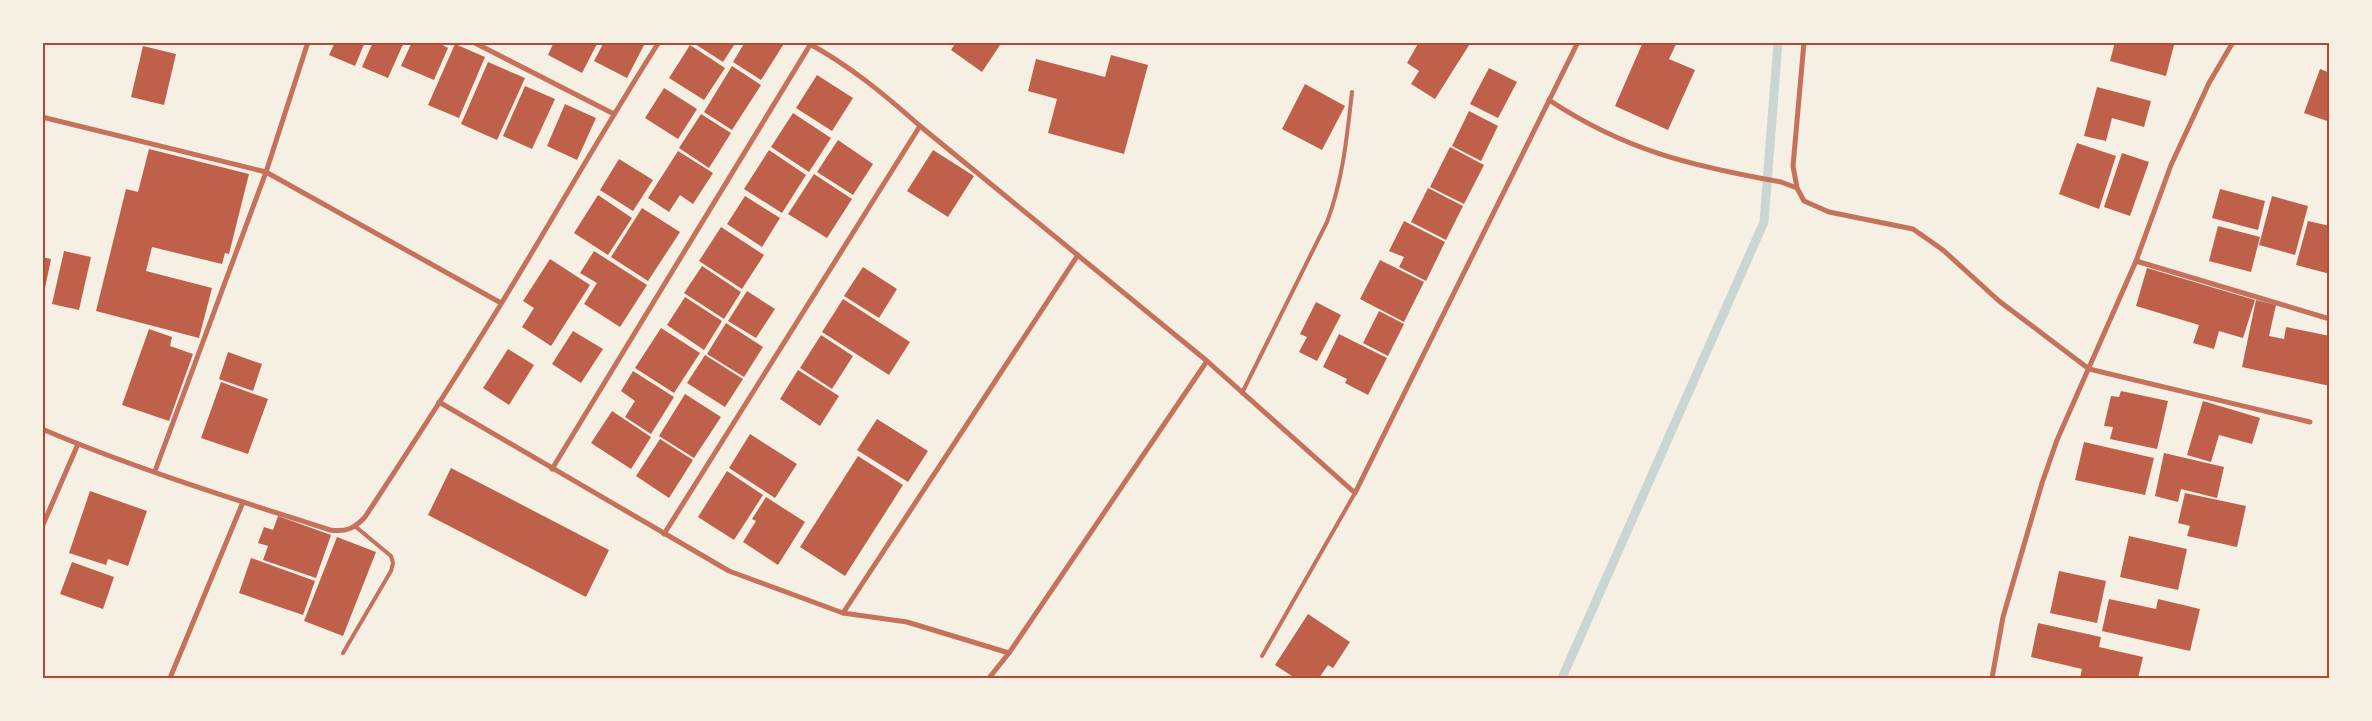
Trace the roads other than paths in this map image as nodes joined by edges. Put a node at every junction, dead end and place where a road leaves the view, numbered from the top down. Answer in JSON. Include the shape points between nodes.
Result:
{"nodes":[{"id":1,"x":308,"y":42,"type":"edge"},
{"id":2,"x":473,"y":42,"type":"edge"},
{"id":3,"x":660,"y":42,"type":"edge"},
{"id":4,"x":1578,"y":42,"type":"edge"},
{"id":5,"x":1804,"y":42,"type":"edge"},
{"id":6,"x":2233,"y":42,"type":"edge"},
{"id":7,"x":808,"y":44,"type":"edge"},
{"id":8,"x":1352,"y":92,"type":"dead end"},
{"id":9,"x":1549,"y":100,"type":"junction"},
{"id":10,"x":614,"y":114,"type":"junction"},
{"id":11,"x":42,"y":117,"type":"edge"},
{"id":12,"x":920,"y":126,"type":"junction"},
{"id":13,"x":266,"y":172,"type":"junction"},
{"id":14,"x":1797,"y":188,"type":"junction"},
{"id":15,"x":1078,"y":255,"type":"junction"},
{"id":16,"x":2136,"y":261,"type":"junction"},
{"id":17,"x":501,"y":303,"type":"junction"},
{"id":18,"x":2330,"y":319,"type":"edge"},
{"id":19,"x":1207,"y":361,"type":"junction"},
{"id":20,"x":2089,"y":369,"type":"junction"},
{"id":21,"x":1242,"y":393,"type":"junction"},
{"id":22,"x":439,"y":402,"type":"junction"},
{"id":23,"x":2310,"y":422,"type":"dead end"},
{"id":24,"x":42,"y":429,"type":"edge"},
{"id":25,"x":78,"y":444,"type":"junction"},
{"id":26,"x":552,"y":469,"type":"junction"},
{"id":27,"x":155,"y":471,"type":"junction"},
{"id":28,"x":1355,"y":493,"type":"junction"},
{"id":29,"x":243,"y":502,"type":"junction"},
{"id":30,"x":42,"y":527,"type":"edge"},
{"id":31,"x":356,"y":527,"type":"junction"},
{"id":32,"x":664,"y":534,"type":"junction"},
{"id":33,"x":843,"y":613,"type":"junction"},
{"id":34,"x":1009,"y":653,"type":"junction"},
{"id":35,"x":343,"y":654,"type":"dead end"},
{"id":36,"x":1262,"y":656,"type":"dead end"},
{"id":37,"x":170,"y":678,"type":"edge"},
{"id":38,"x":989,"y":678,"type":"edge"},
{"id":39,"x":1992,"y":678,"type":"edge"}],
"edges":[{"from":1,"to":13,"type":"street"},
{"from":2,"to":10,"type":"street"},
{"from":3,"to":10,"type":"street"},
{"from":4,"to":9,"type":"street"},
{"from":5,"to":14,"type":"street","via":[[1793,166]]},
{"from":6,"to":16,"type":"street","via":[[2209,83],[2171,165]]},
{"from":7,"to":12,"type":"street","via":[[848,66]]},
{"from":7,"to":26,"type":"street"},
{"from":8,"to":21,"type":"lane","via":[[1342,170],[1328,222]]},
{"from":9,"to":14,"type":"street","via":[[1615,138],[1678,161]]},
{"from":9,"to":28,"type":"street"},
{"from":10,"to":17,"type":"street"},
{"from":11,"to":13,"type":"street"},
{"from":12,"to":15,"type":"street"},
{"from":12,"to":32,"type":"street"},
{"from":13,"to":17,"type":"street"},
{"from":13,"to":27,"type":"street"},
{"from":14,"to":20,"type":"street","via":[[1804,201],[1829,212],[1913,229],[1943,250],[1999,301]]},
{"from":15,"to":19,"type":"street"},
{"from":15,"to":33,"type":"street"},
{"from":16,"to":18,"type":"street"},
{"from":16,"to":20,"type":"street"},
{"from":17,"to":22,"type":"street"},
{"from":19,"to":21,"type":"street"},
{"from":19,"to":34,"type":"street"},
{"from":20,"to":23,"type":"street"},
{"from":20,"to":39,"type":"street","via":[[2042,483],[2003,618]]},
{"from":21,"to":28,"type":"street"},
{"from":22,"to":26,"type":"street"},
{"from":22,"to":31,"type":"street","via":[[365,518]]},
{"from":24,"to":25,"type":"street"},
{"from":25,"to":27,"type":"street"},
{"from":25,"to":30,"type":"street"},
{"from":26,"to":32,"type":"street"},
{"from":27,"to":29,"type":"street"},
{"from":28,"to":36,"type":"lane"},
{"from":29,"to":31,"type":"street","via":[[330,530],[344,531]]},
{"from":29,"to":37,"type":"street"},
{"from":31,"to":35,"type":"lane","via":[[391,556],[393,563]]},
{"from":32,"to":33,"type":"street","via":[[729,571]]},
{"from":33,"to":34,"type":"street","via":[[907,622]]},
{"from":34,"to":38,"type":"street"}]}
